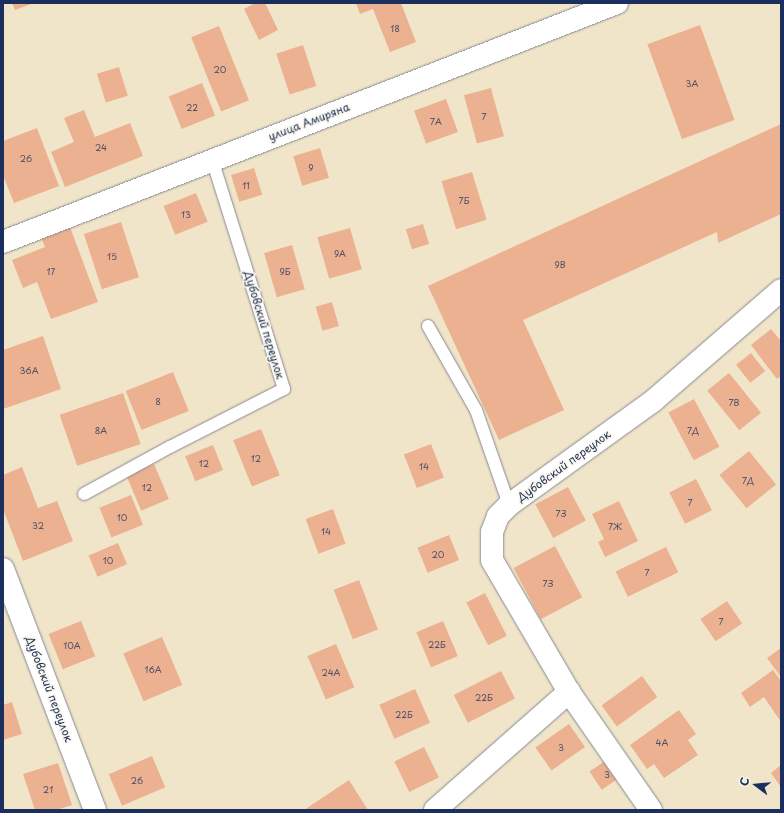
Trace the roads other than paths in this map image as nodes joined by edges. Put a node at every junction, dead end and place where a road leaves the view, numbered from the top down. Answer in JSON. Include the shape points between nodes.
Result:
{"nodes":[{"id":1,"x":617,"y":3,"type":"edge"},
{"id":2,"x":212,"y":159,"type":"junction"},
{"id":3,"x":3,"y":242,"type":"edge"},
{"id":4,"x":781,"y":290,"type":"edge"},
{"id":5,"x":428,"y":326,"type":"dead end"},
{"id":6,"x":84,"y":494,"type":"dead end"},
{"id":7,"x":509,"y":505,"type":"junction"},
{"id":8,"x":3,"y":569,"type":"edge"},
{"id":9,"x":568,"y":692,"type":"junction"},
{"id":10,"x":95,"y":810,"type":"edge"},
{"id":11,"x":435,"y":810,"type":"edge"},
{"id":12,"x":651,"y":810,"type":"edge"}],
"edges":[{"from":1,"to":2,"type":"street","name":"улица Амиряна"},
{"from":2,"to":3,"type":"street","name":"улица Амиряна"},
{"from":2,"to":6,"type":"lane","name":"Дубовский переулок","via":[[284,389]]},
{"from":4,"to":7,"type":"street","name":"Дубовский переулок","via":[[653,401]]},
{"from":5,"to":7,"type":"lane","via":[[476,410]]},
{"from":7,"to":9,"type":"street","name":"Дубовский переулок","via":[[498,516],[492,532],[492,560]]},
{"from":8,"to":10,"type":"street","name":"Дубовский переулок"},
{"from":9,"to":11,"type":"street"},
{"from":9,"to":12,"type":"street","name":"Дубовский переулок"}]}
